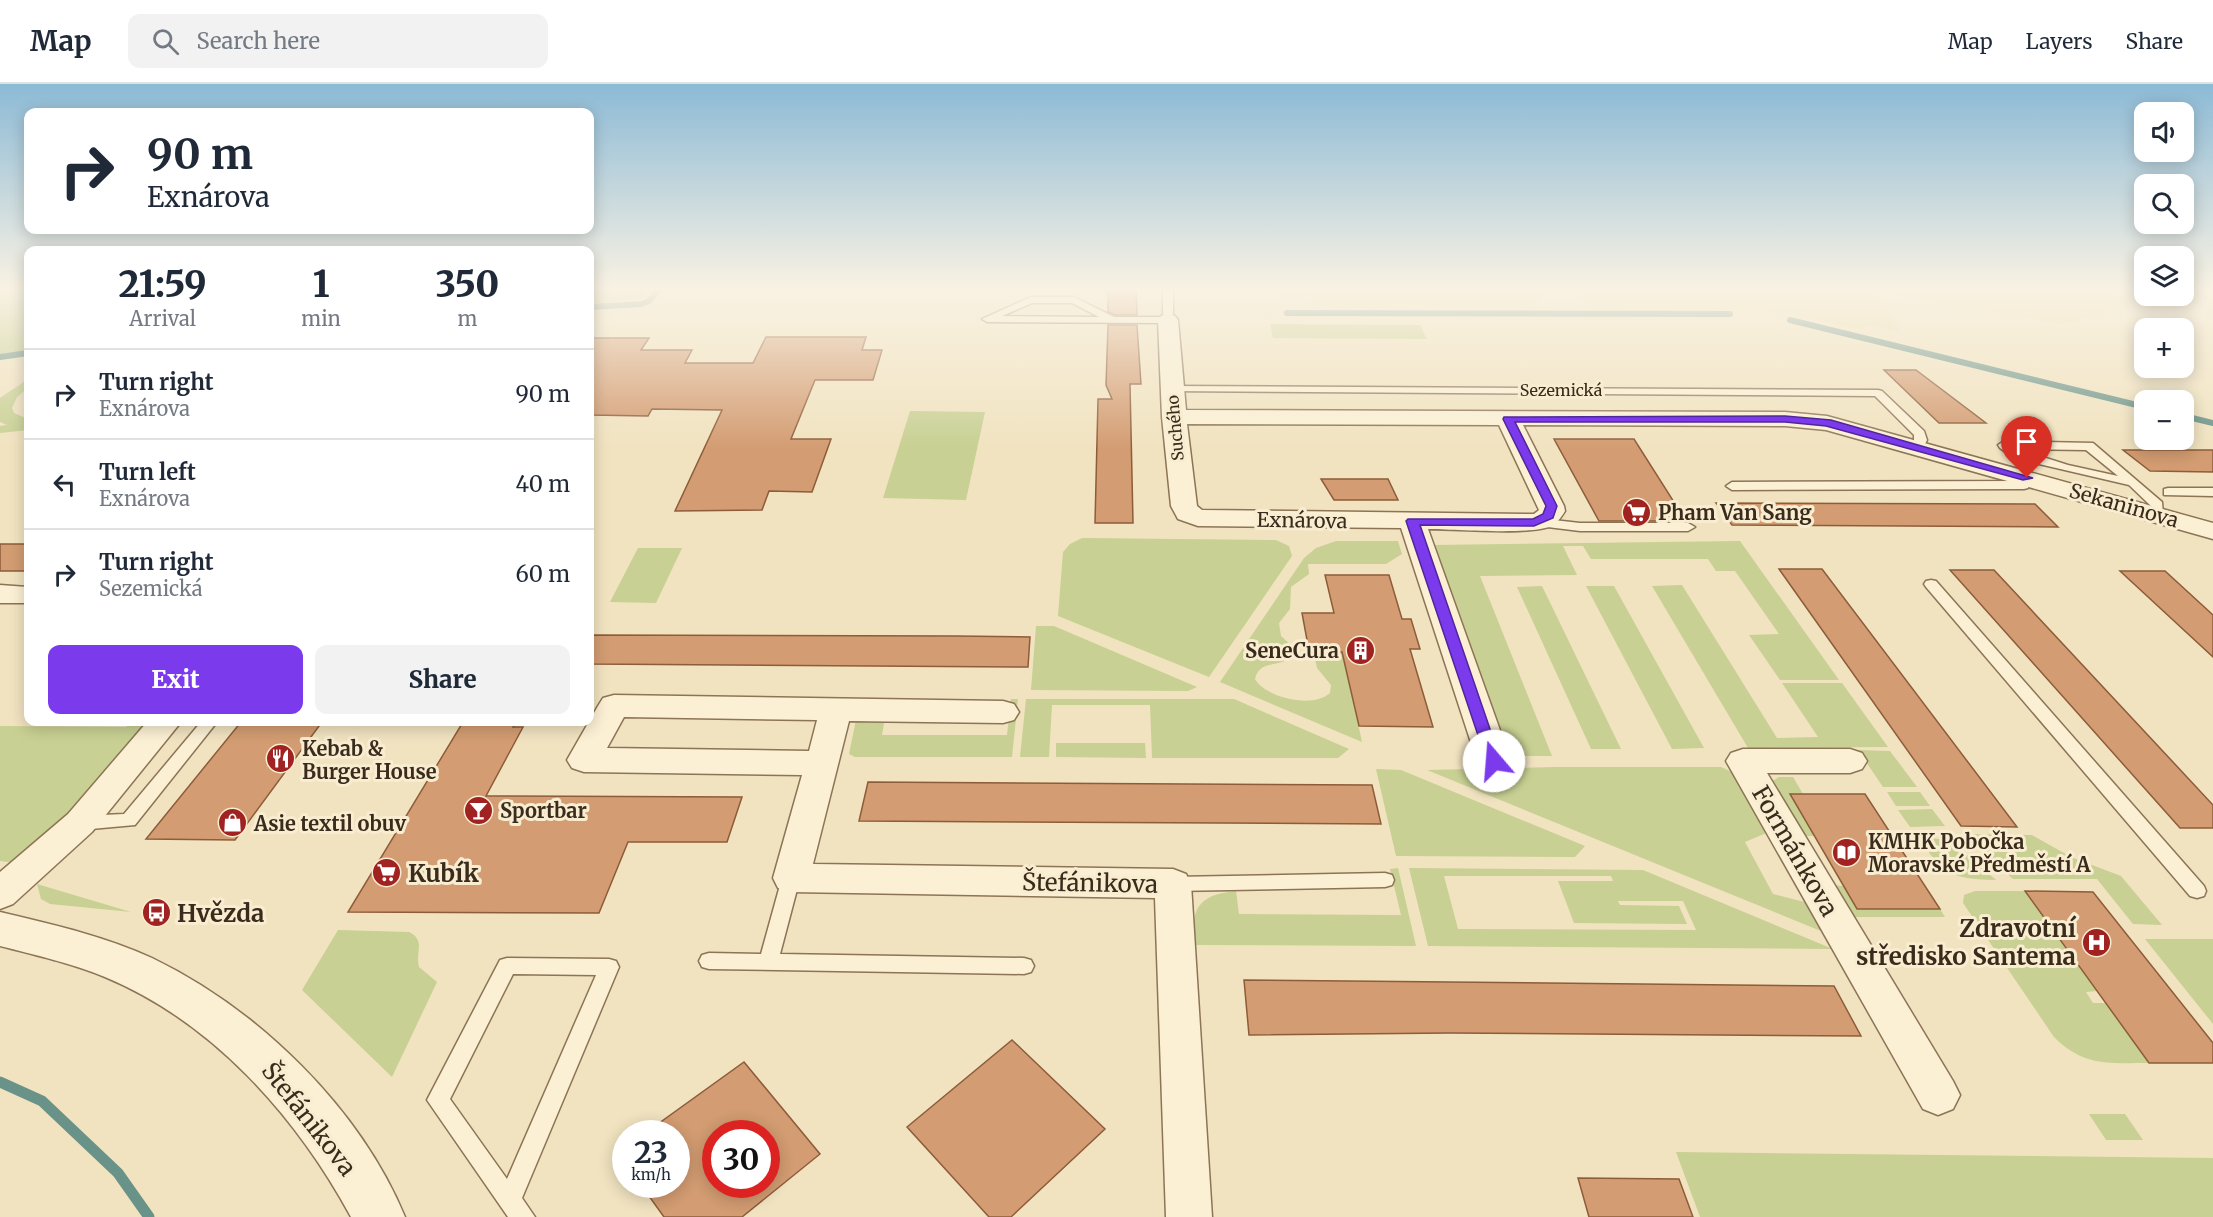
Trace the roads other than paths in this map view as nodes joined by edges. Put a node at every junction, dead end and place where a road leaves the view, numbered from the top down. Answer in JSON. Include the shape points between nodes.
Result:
{"nodes":[{"id":1,"x":1169,"y":343,"type":"edge"},
{"id":2,"x":1172,"y":389,"type":"junction"},
{"id":3,"x":1174,"y":417,"type":"junction"},
{"id":4,"x":1508,"y":419,"type":"junction"},
{"id":5,"x":1827,"y":423,"type":"joint"},
{"id":6,"x":1918,"y":447,"type":"junction"},
{"id":7,"x":2027,"y":478,"type":"junction"},
{"id":8,"x":2133,"y":482,"type":"junction"},
{"id":9,"x":1732,"y":486,"type":"dead end"},
{"id":10,"x":2168,"y":492,"type":"dead end"},
{"id":11,"x":2213,"y":492,"type":"edge"},
{"id":12,"x":2157,"y":515,"type":"junction"},
{"id":13,"x":1191,"y":516,"type":"joint"},
{"id":14,"x":1412,"y":521,"type":"junction"},
{"id":15,"x":1534,"y":522,"type":"junction"},
{"id":16,"x":1688,"y":527,"type":"dead end"},
{"id":17,"x":2213,"y":531,"type":"edge"},
{"id":18,"x":1931,"y":584,"type":"dead end"},
{"id":19,"x":0,"y":594,"type":"edge"},
{"id":20,"x":24,"y":595,"type":"edge"},
{"id":21,"x":836,"y":710,"type":"junction"},
{"id":22,"x":1002,"y":712,"type":"dead end"},
{"id":23,"x":162,"y":726,"type":"edge"},
{"id":24,"x":206,"y":726,"type":"edge"},
{"id":25,"x":1494,"y":761,"type":"dead end"},
{"id":26,"x":1850,"y":761,"type":"dead end"},
{"id":27,"x":821,"y":764,"type":"junction"},
{"id":28,"x":80,"y":823,"type":"junction"},
{"id":29,"x":791,"y":878,"type":"junction"},
{"id":30,"x":1385,"y":880,"type":"dead end"},
{"id":31,"x":1173,"y":884,"type":"junction"},
{"id":32,"x":2197,"y":891,"type":"dead end"},
{"id":33,"x":0,"y":894,"type":"edge"},
{"id":34,"x":0,"y":929,"type":"edge"},
{"id":35,"x":709,"y":961,"type":"dead end"},
{"id":36,"x":768,"y":962,"type":"junction"},
{"id":37,"x":1024,"y":966,"type":"dead end"},
{"id":38,"x":1938,"y":1095,"type":"dead end"},
{"id":39,"x":516,"y":1209,"type":"edge"},
{"id":40,"x":379,"y":1217,"type":"edge"},
{"id":41,"x":1189,"y":1217,"type":"edge"}],
"edges":[{"from":1,"to":2,"type":"street","name":"Suchého"},
{"from":2,"to":3,"type":"street","name":"Suchého"},
{"from":2,"to":6,"type":"lane","name":"Sezemická","via":[[1878,393],[1920,434]]},
{"from":3,"to":4,"type":"street","name":"Sezemická"},
{"from":3,"to":13,"type":"street","name":"Suchého","via":[[1184,509]]},
{"from":4,"to":5,"type":"street","name":"Sezemická","via":[[1785,419]]},
{"from":4,"to":15,"type":"street","via":[[1551,506],[1549,516]]},
{"from":5,"to":6,"type":"street","name":"Sekaninova"},
{"from":6,"to":7,"type":"street","name":"Sekaninova"},
{"from":7,"to":9,"type":"lane","via":[[2024,485]]},
{"from":7,"to":12,"type":"street","name":"Sekaninova"},
{"from":8,"to":8,"type":"lane","via":[[2089,446],[2004,445],[2020,454]]},
{"from":8,"to":12,"type":"lane","via":[[2157,505]]},
{"from":10,"to":11,"type":"lane"},
{"from":12,"to":17,"type":"street","name":"Sekaninova"},
{"from":13,"to":14,"type":"street","name":"Exnárova"},
{"from":14,"to":15,"type":"street","name":"Exnárova"},
{"from":14,"to":25,"type":"street"},
{"from":15,"to":16,"type":"lane","via":[[1580,527]]},
{"from":18,"to":32,"type":"lane"},
{"from":19,"to":20,"type":"street"},
{"from":21,"to":22,"type":"street"},
{"from":21,"to":27,"type":"street"},
{"from":21,"to":27,"type":"street","via":[[614,706],[584,760]]},
{"from":23,"to":28,"type":"street"},
{"from":24,"to":28,"type":"lane","via":[[129,820]]},
{"from":26,"to":38,"type":"street","name":"Formánkova","via":[[1743,761]]},
{"from":27,"to":29,"type":"street"},
{"from":28,"to":33,"type":"street"},
{"from":29,"to":31,"type":"street","name":"Štefánikova"},
{"from":29,"to":36,"type":"lane"},
{"from":30,"to":31,"type":"lane"},
{"from":31,"to":41,"type":"street","name":"Štefánikova"},
{"from":34,"to":40,"type":"street","name":"Štefánikova","via":[[96,955],[134,970],[171,989],[234,1032],[271,1066],[309,1110]]},
{"from":35,"to":36,"type":"lane"},
{"from":36,"to":37,"type":"lane"},
{"from":39,"to":39,"type":"lane","via":[[438,1100],[507,966],[609,967]]}]}
